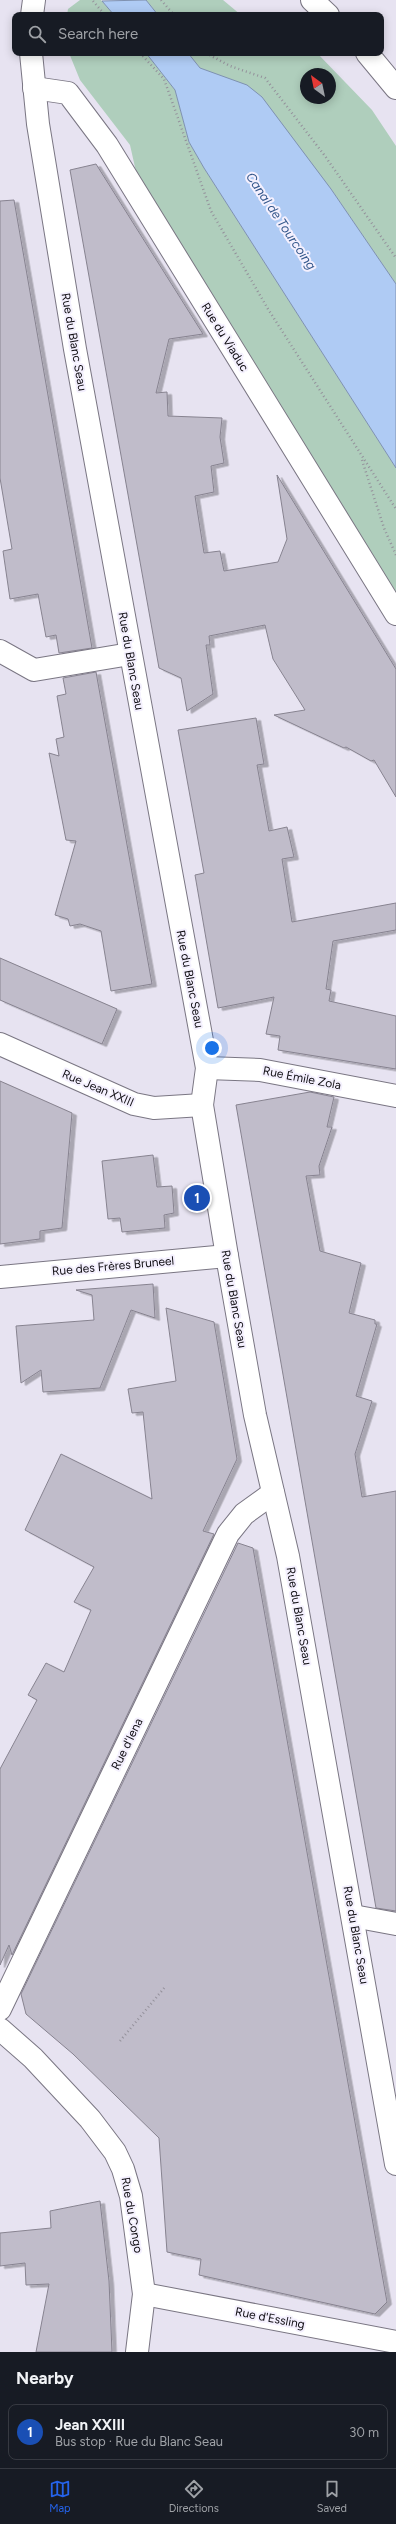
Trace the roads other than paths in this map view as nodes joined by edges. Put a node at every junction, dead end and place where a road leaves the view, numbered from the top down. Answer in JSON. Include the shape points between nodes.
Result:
{"nodes":[{"id":1,"x":34,"y":0,"type":"edge"},
{"id":2,"x":312,"y":0,"type":"edge"},
{"id":3,"x":32,"y":12,"type":"edge"},
{"id":4,"x":325,"y":12,"type":"edge"},
{"id":5,"x":31,"y":56,"type":"edge"},
{"id":6,"x":369,"y":56,"type":"edge"},
{"id":7,"x":34,"y":88,"type":"junction"},
{"id":8,"x":396,"y":88,"type":"edge"},
{"id":9,"x":396,"y":614,"type":"edge"},
{"id":10,"x":0,"y":651,"type":"edge"},
{"id":11,"x":130,"y":654,"type":"junction"},
{"id":12,"x":0,"y":1044,"type":"edge"},
{"id":13,"x":207,"y":1068,"type":"junction"},
{"id":14,"x":396,"y":1096,"type":"edge"},
{"id":15,"x":202,"y":1105,"type":"junction"},
{"id":16,"x":227,"y":1256,"type":"junction"},
{"id":17,"x":0,"y":1277,"type":"edge"},
{"id":18,"x":273,"y":1492,"type":"junction"},
{"id":19,"x":353,"y":1916,"type":"junction"},
{"id":20,"x":396,"y":1924,"type":"edge"},
{"id":21,"x":0,"y":2009,"type":"edge"},
{"id":22,"x":0,"y":2029,"type":"edge"},
{"id":23,"x":396,"y":2164,"type":"edge"},
{"id":24,"x":144,"y":2294,"type":"junction"},
{"id":25,"x":396,"y":2342,"type":"edge"},
{"id":26,"x":137,"y":2352,"type":"edge"}],
"edges":[{"from":1,"to":3,"type":"street"},
{"from":2,"to":4,"type":"street"},
{"from":5,"to":7,"type":"street","name":"Rue du Blanc Seau"},
{"from":6,"to":8,"type":"street"},
{"from":7,"to":9,"type":"street","name":"Rue du Viaduc","via":[[68,93],[107,145]]},
{"from":7,"to":11,"type":"street","name":"Rue du Blanc Seau","via":[[73,334]]},
{"from":10,"to":11,"type":"street","via":[[34,670]]},
{"from":11,"to":13,"type":"street","name":"Rue du Blanc Seau"},
{"from":12,"to":15,"type":"street","name":"Rue Jean XXIII","via":[[134,1104],[154,1108]]},
{"from":13,"to":14,"type":"street","name":"Rue Émile Zola","via":[[260,1070]]},
{"from":13,"to":15,"type":"street","name":"Rue du Blanc Seau"},
{"from":15,"to":16,"type":"street","name":"Rue du Blanc Seau"},
{"from":16,"to":17,"type":"street","name":"Rue des Frères Bruneel"},
{"from":16,"to":18,"type":"street","name":"Rue du Blanc Seau","via":[[255,1415]]},
{"from":18,"to":19,"type":"street","name":"Rue du Blanc Seau","via":[[288,1556]]},
{"from":18,"to":21,"type":"street","name":"Rue d'Iena","via":[[244,1514],[228,1534]]},
{"from":19,"to":20,"type":"street"},
{"from":19,"to":23,"type":"street","name":"Rue du Blanc Seau"},
{"from":22,"to":24,"type":"street","name":"Rue du Congo","via":[[33,2058],[90,2119],[115,2152],[129,2184]]},
{"from":24,"to":25,"type":"street","name":"Rue d'Essling"},
{"from":24,"to":26,"type":"street","name":"Rue du Congo"}]}
